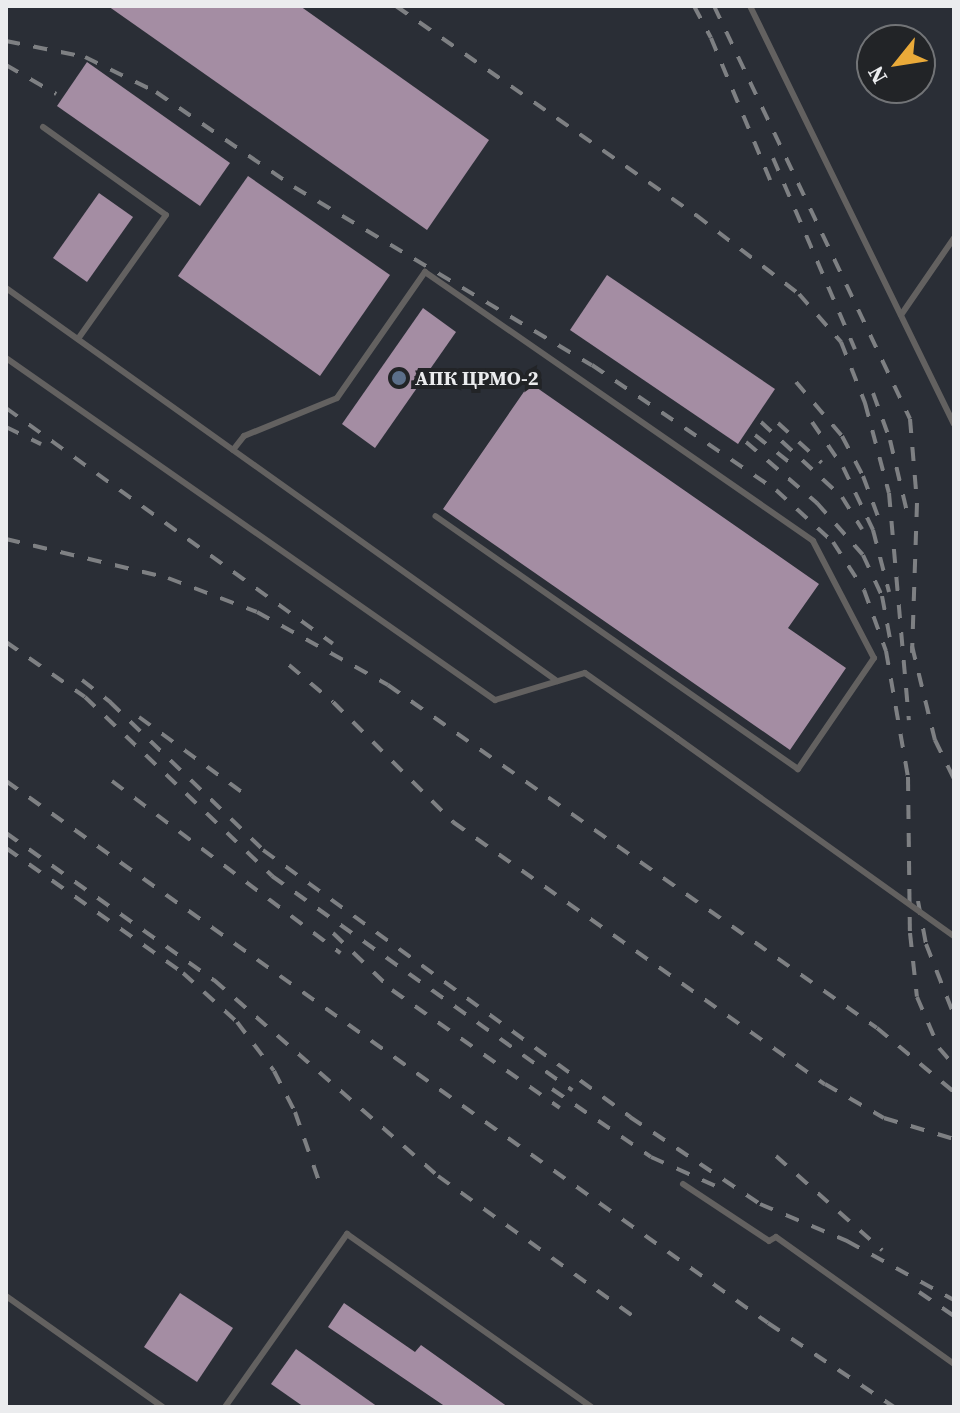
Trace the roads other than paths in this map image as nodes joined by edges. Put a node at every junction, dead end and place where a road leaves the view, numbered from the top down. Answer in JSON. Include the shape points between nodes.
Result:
{"nodes":[{"id":1,"x":750,"y":6,"type":"edge"},
{"id":2,"x":43,"y":127,"type":"dead end"},
{"id":3,"x":954,"y":238,"type":"edge"},
{"id":4,"x":6,"y":288,"type":"edge"},
{"id":5,"x":901,"y":315,"type":"junction"},
{"id":6,"x":78,"y":339,"type":"junction"},
{"id":7,"x":6,"y":358,"type":"edge"},
{"id":8,"x":954,"y":424,"type":"edge"},
{"id":9,"x":233,"y":450,"type":"junction"},
{"id":10,"x":435,"y":516,"type":"dead end"},
{"id":11,"x":557,"y":681,"type":"junction"},
{"id":12,"x":954,"y":936,"type":"edge"},
{"id":13,"x":683,"y":1184,"type":"dead end"},
{"id":14,"x":6,"y":1296,"type":"edge"},
{"id":15,"x":954,"y":1364,"type":"edge"},
{"id":16,"x":163,"y":1407,"type":"edge"},
{"id":17,"x":225,"y":1407,"type":"edge"},
{"id":18,"x":591,"y":1407,"type":"edge"}],
"edges":[{"from":1,"to":5,"type":"lane"},
{"from":2,"to":6,"type":"lane","via":[[166,215]]},
{"from":3,"to":5,"type":"lane"},
{"from":4,"to":6,"type":"lane"},
{"from":5,"to":8,"type":"lane"},
{"from":6,"to":9,"type":"lane"},
{"from":7,"to":11,"type":"lane","via":[[495,700]]},
{"from":9,"to":10,"type":"lane","via":[[244,436],[337,398],[425,272],[813,541],[874,658],[798,769]]},
{"from":9,"to":11,"type":"lane"},
{"from":11,"to":12,"type":"lane","bridge":true,"via":[[585,673]]},
{"from":13,"to":15,"type":"lane","via":[[769,1241],[776,1237]]},
{"from":14,"to":16,"type":"lane"},
{"from":17,"to":18,"type":"lane","via":[[347,1234]]}]}
